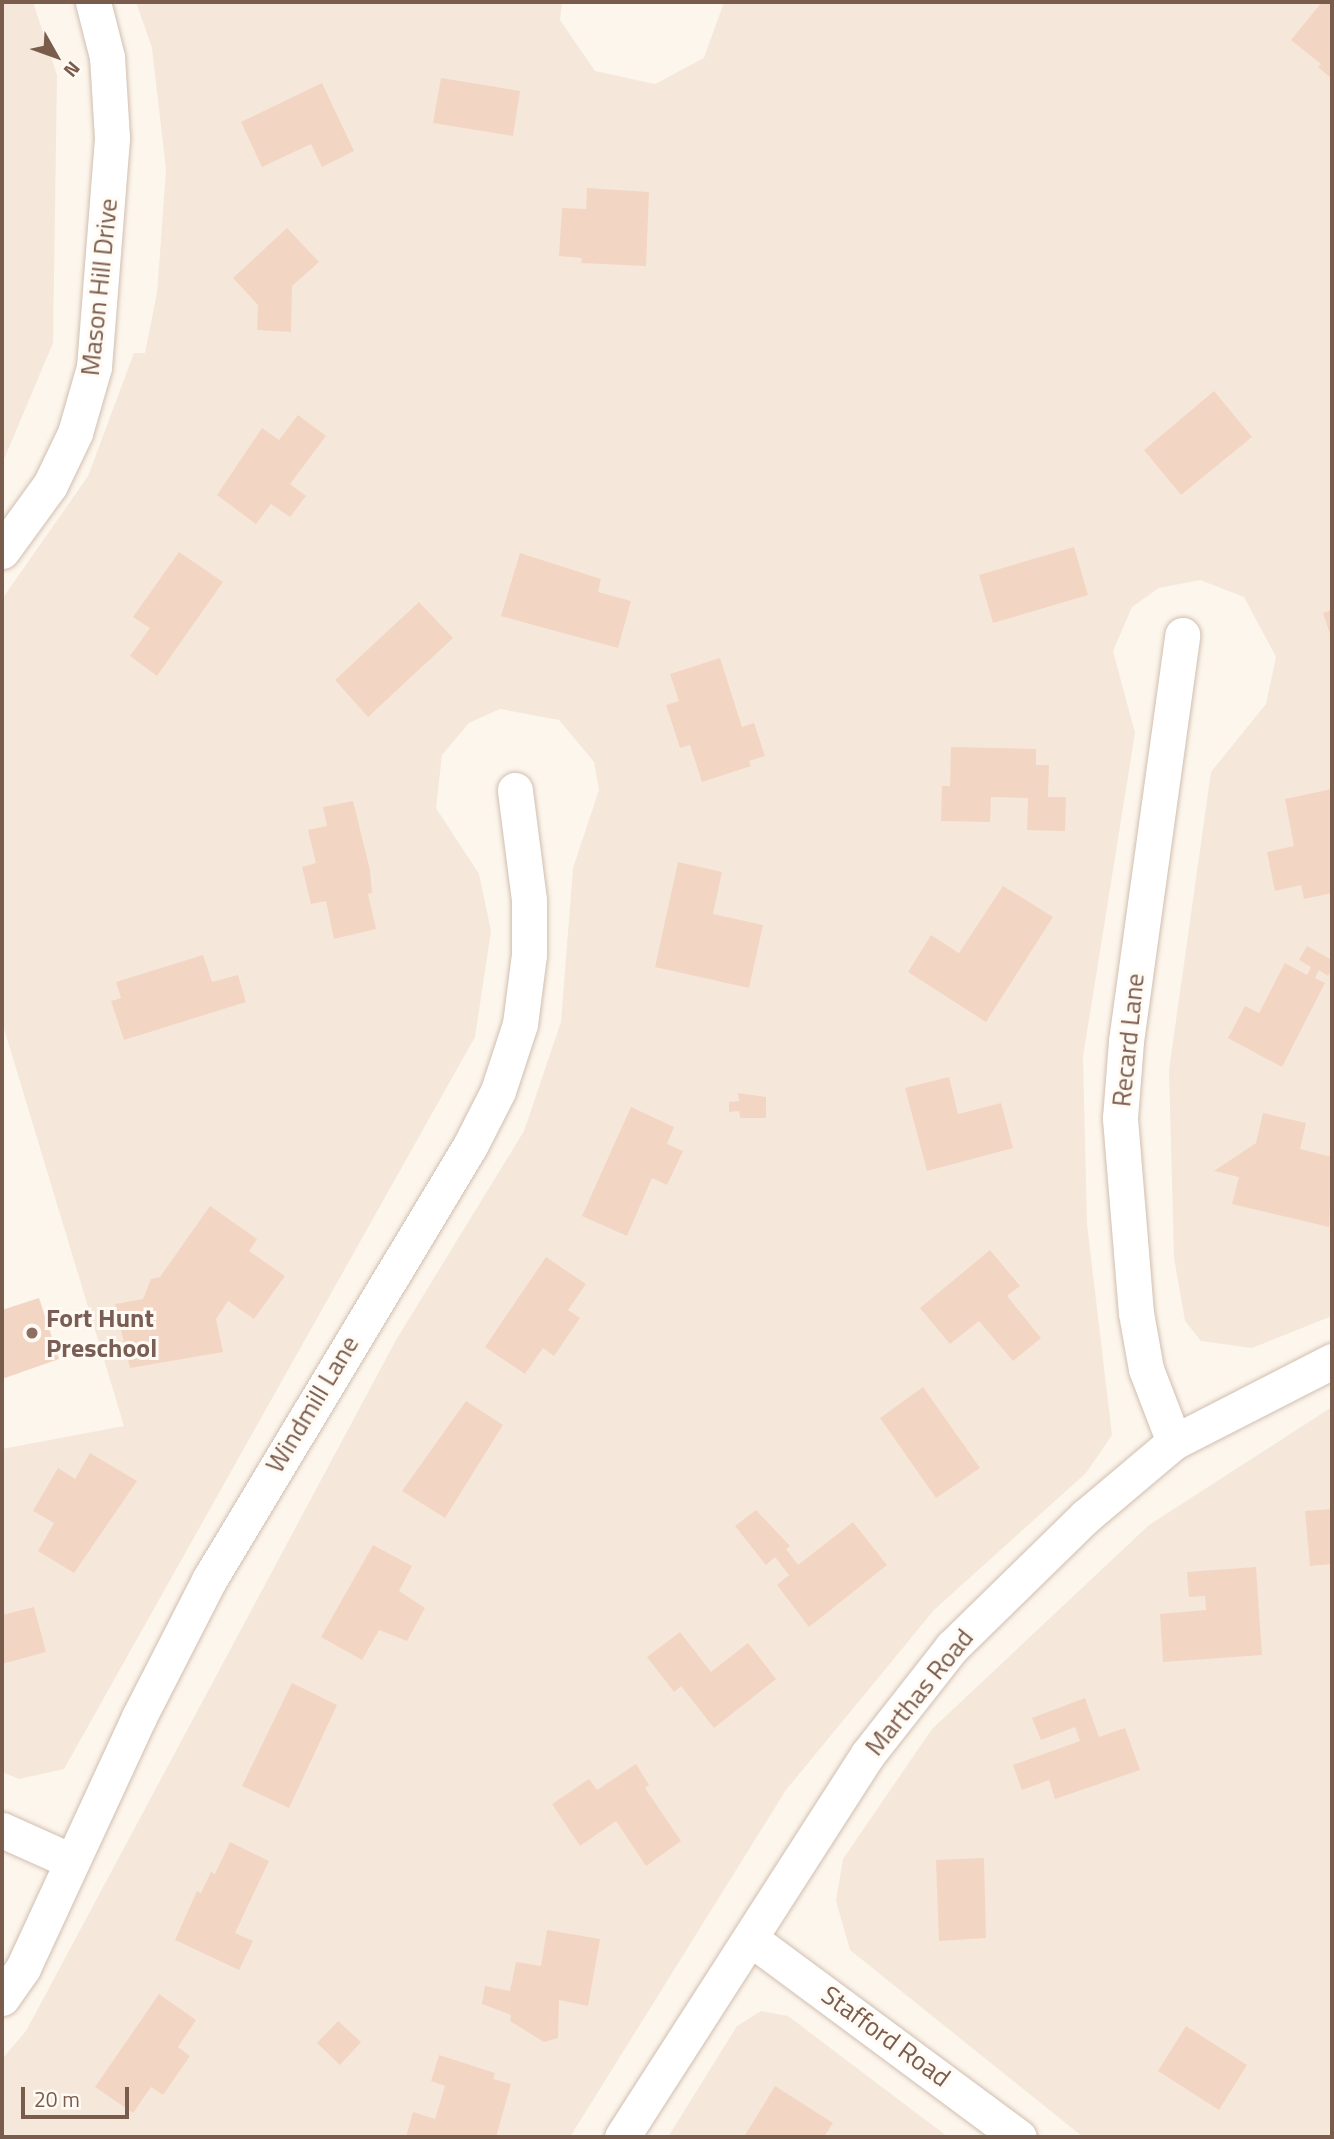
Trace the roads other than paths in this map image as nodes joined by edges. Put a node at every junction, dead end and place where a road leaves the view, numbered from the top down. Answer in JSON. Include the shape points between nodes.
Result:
{"nodes":[{"id":1,"x":93,"y":2,"type":"edge"},
{"id":2,"x":2,"y":551,"type":"edge"},
{"id":3,"x":1182,"y":635,"type":"dead end"},
{"id":4,"x":515,"y":790,"type":"dead end"},
{"id":5,"x":1332,"y":1361,"type":"edge"},
{"id":6,"x":1174,"y":1443,"type":"junction"},
{"id":7,"x":2,"y":1830,"type":"edge"},
{"id":8,"x":71,"y":1861,"type":"junction"},
{"id":9,"x":751,"y":1939,"type":"junction"},
{"id":10,"x":2,"y":1998,"type":"edge"},
{"id":11,"x":622,"y":2137,"type":"edge"},
{"id":12,"x":1019,"y":2137,"type":"edge"}],
"edges":[{"from":1,"to":2,"type":"street","name":"Mason Hill Drive","via":[[107,57],[113,138],[94,367],[75,433],[50,485]]},
{"from":3,"to":6,"type":"street","name":"Recard Lane","via":[[1126,1041],[1120,1118],[1136,1313],[1146,1369]]},
{"from":4,"to":8,"type":"street","name":"Windmill Lane","via":[[529,900],[529,955],[520,1024],[498,1091],[470,1146],[209,1580]]},
{"from":5,"to":6,"type":"street","name":"Marthas Road"},
{"from":6,"to":9,"type":"street","name":"Marthas Road","via":[[1086,1516],[952,1647],[868,1754]]},
{"from":7,"to":8,"type":"street"},
{"from":8,"to":10,"type":"street","name":"Windmill Lane","via":[[23,1968]]},
{"from":9,"to":11,"type":"street","name":"Marthas Road"},
{"from":9,"to":12,"type":"street","name":"Stafford Road"}]}
